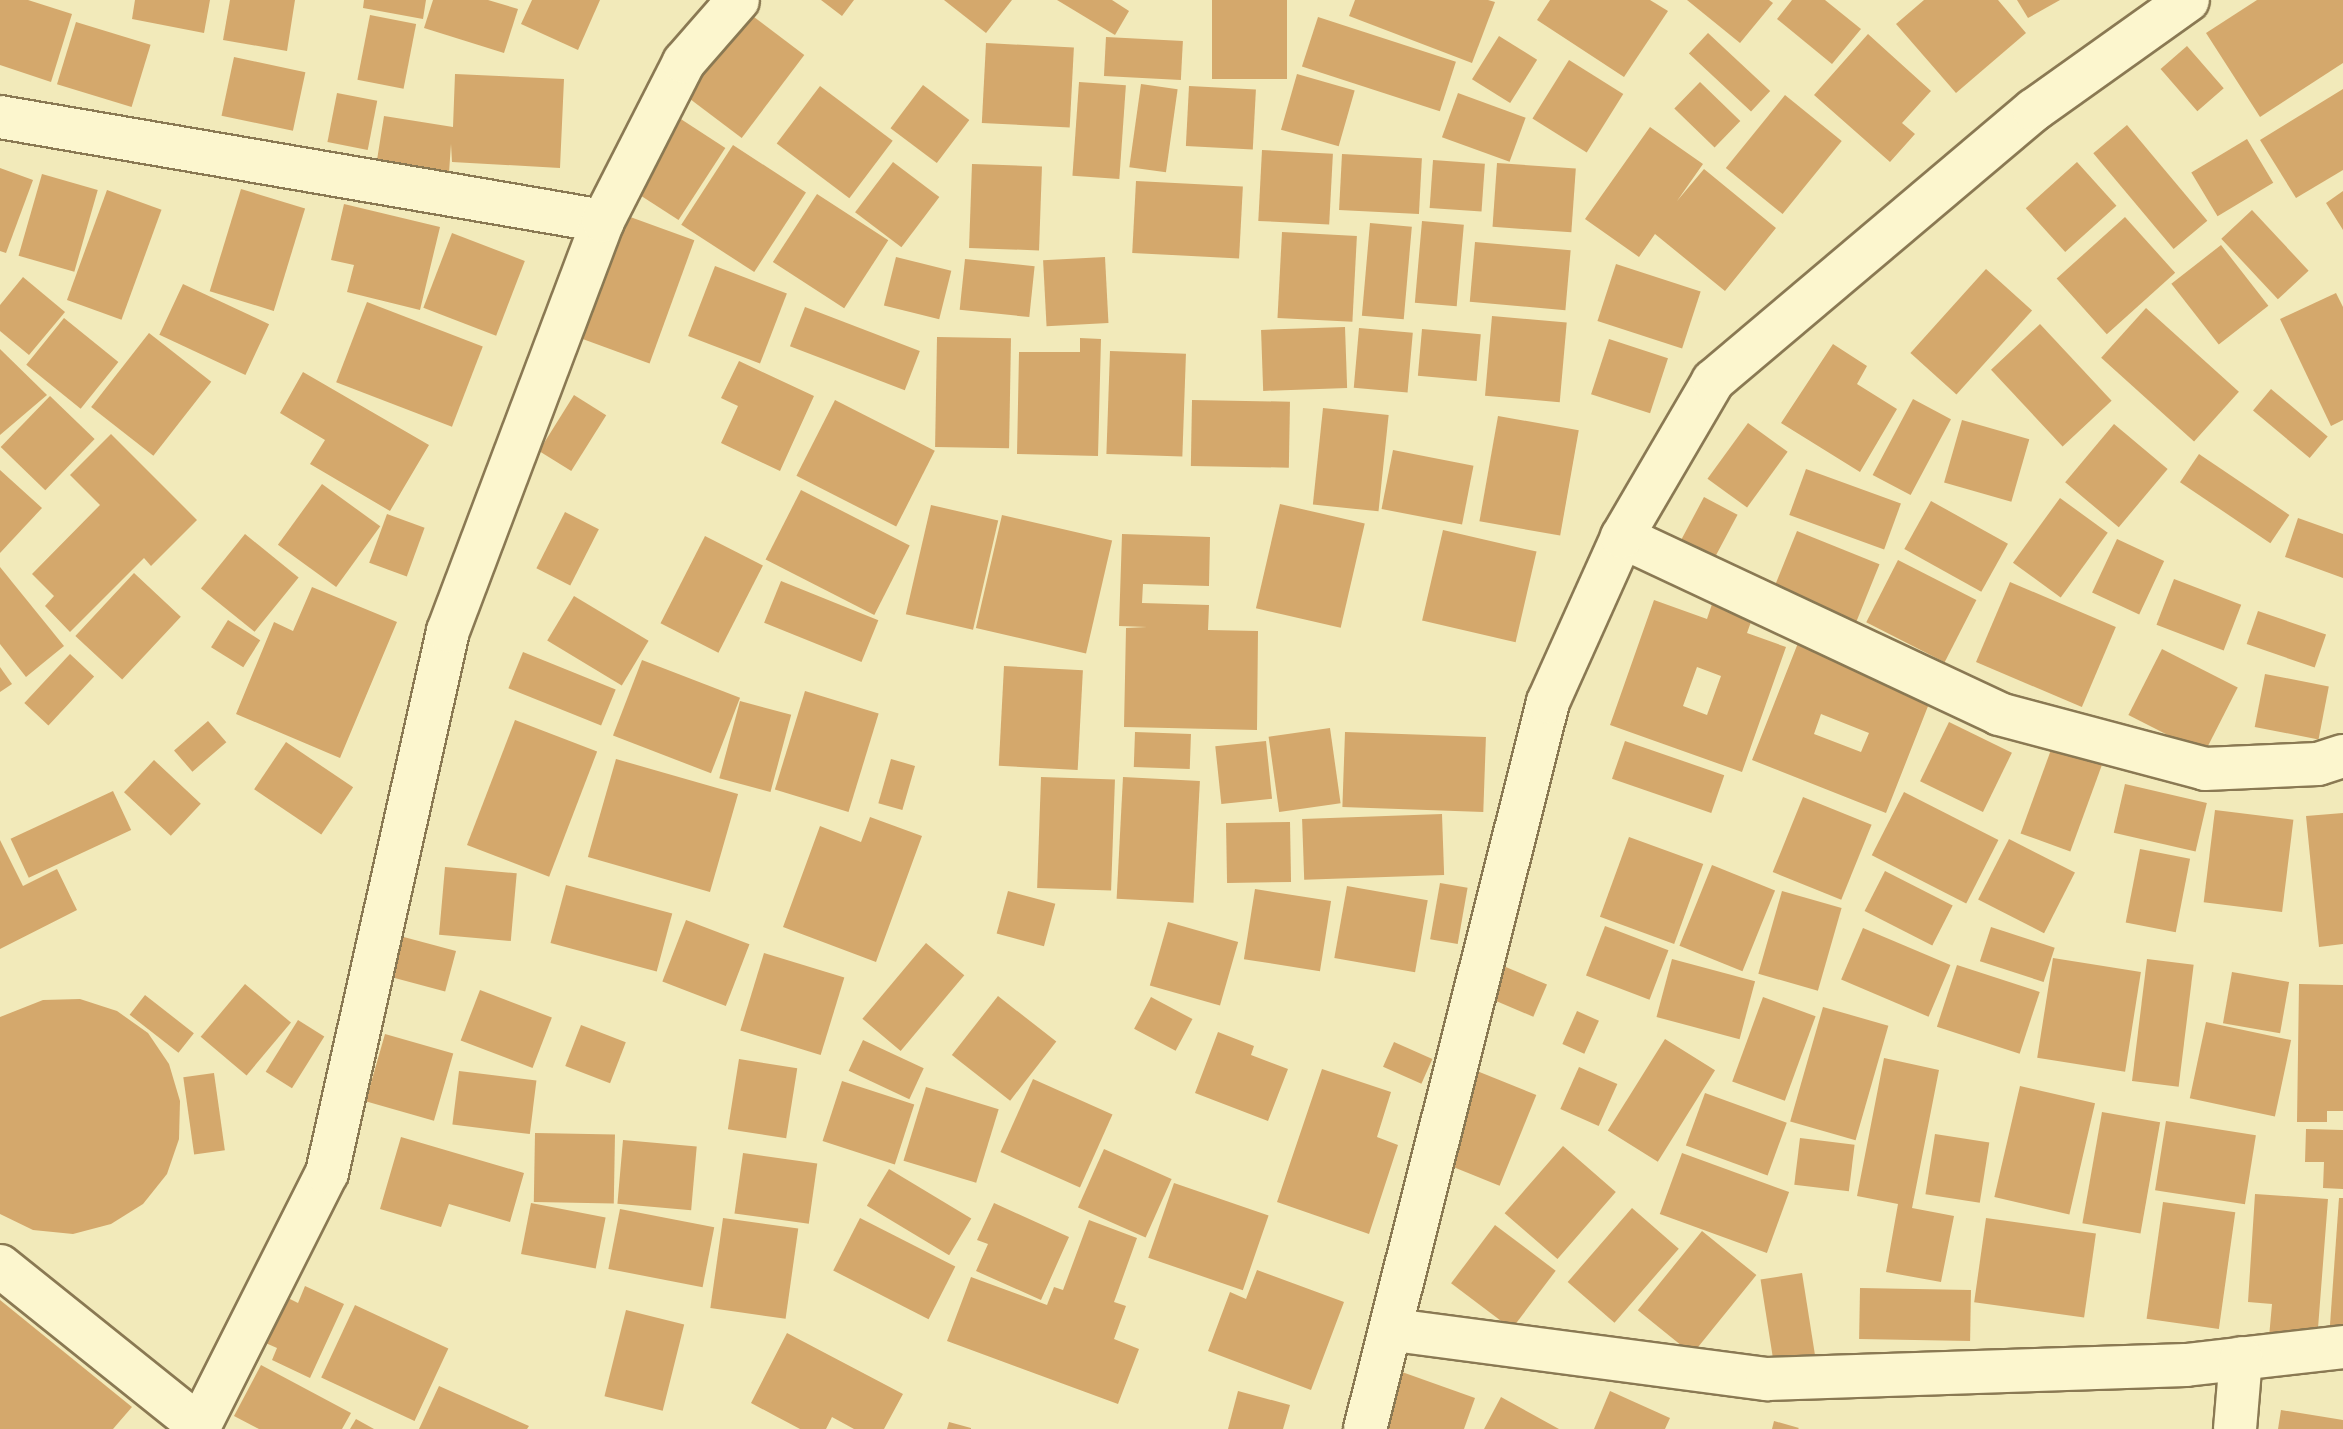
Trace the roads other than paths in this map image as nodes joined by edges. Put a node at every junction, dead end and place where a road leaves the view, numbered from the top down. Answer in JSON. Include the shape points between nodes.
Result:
{"nodes":[{"id":1,"x":738,"y":0,"type":"edge"},
{"id":2,"x":2188,"y":0,"type":"edge"},
{"id":3,"x":0,"y":116,"type":"edge"},
{"id":4,"x":603,"y":221,"type":"junction"},
{"id":5,"x":1622,"y":537,"type":"junction"},
{"id":6,"x":2343,"y":756,"type":"edge"},
{"id":7,"x":0,"y":1266,"type":"edge"},
{"id":8,"x":1394,"y":1330,"type":"junction"},
{"id":9,"x":2343,"y":1347,"type":"edge"},
{"id":10,"x":2241,"y":1358,"type":"junction"},
{"id":11,"x":199,"y":1428,"type":"edge"},
{"id":12,"x":1365,"y":1429,"type":"edge"},
{"id":13,"x":2235,"y":1429,"type":"edge"}],
"edges":[{"from":1,"to":4,"type":"street","via":[[684,62]]},
{"from":2,"to":5,"type":"street","via":[[2034,110],[1713,381]]},
{"from":3,"to":4,"type":"street"},
{"from":4,"to":11,"type":"street","via":[[448,631],[327,1173]]},
{"from":5,"to":6,"type":"street","via":[[1999,714],[2205,770],[2318,764]]},
{"from":5,"to":8,"type":"street","via":[[1548,702]]},
{"from":7,"to":11,"type":"street"},
{"from":8,"to":10,"type":"street","via":[[1767,1379]]},
{"from":8,"to":12,"type":"street"},
{"from":9,"to":10,"type":"street"},
{"from":10,"to":13,"type":"street"}]}
